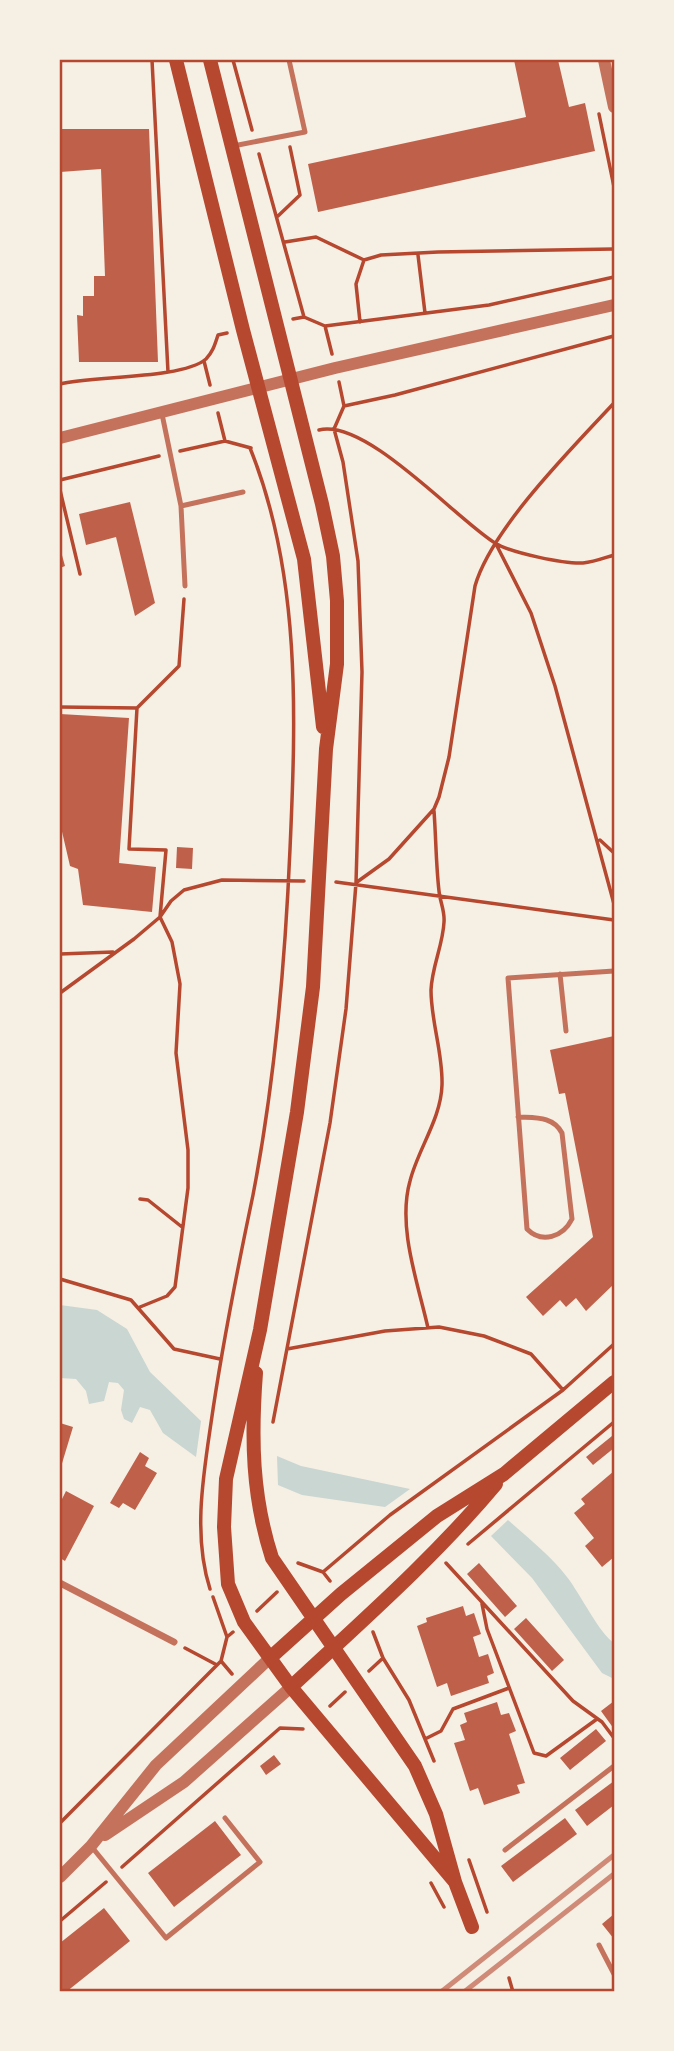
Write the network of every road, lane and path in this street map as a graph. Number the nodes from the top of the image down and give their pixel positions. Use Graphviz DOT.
graph roads {
  1 [pos="152,60"];
  2 [pos="176,60"];
  3 [pos="209,60"];
  4 [pos="233,60"];
  5 [pos="289,60"];
  6 [pos="604,60"];
  7 [pos="614,107"];
  8 [pos="598,111"];
  9 [pos="288,135"];
  10 [pos="255,142"];
  11 [pos="230,147"];
  12 [pos="614,187"];
  13 [pos="278,217"];
  14 [pos="285,242"];
  15 [pos="614,249"];
  16 [pos="418,254"];
  17 [pos="364,260"];
  18 [pos="614,276"];
  19 [pos="614,305"];
  20 [pos="425,313"];
  21 [pos="360,322"];
  22 [pos="275,323"];
  23 [pos="325,326"];
  24 [pos="243,330"];
  25 [pos="614,336"];
  26 [pos="168,372"];
  27 [pos="290,379"];
  28 [pos="60,384"];
  29 [pos="257,387"];
  30 [pos="614,403"];
  31 [pos="344,406"];
  32 [pos="162,411"];
  33 [pos="304,434"];
  34 [pos="60,438"];
  35 [pos="272,442"];
  36 [pos="250,449"];
  37 [pos="170,453"];
  38 [pos="60,480"];
  39 [pos="60,490"];
  40 [pos="243,492"];
  41 [pos="181,506"];
  42 [pos="496,544"];
  43 [pos="614,555"];
  44 [pos="80,574"];
  45 [pos="185,586"];
  46 [pos="60,707"];
  47 [pos="137,708"];
  48 [pos="326,750"];
  49 [pos="434,809"];
  50 [pos="599,838"];
  51 [pos="614,853"];
  52 [pos="289,880"];
  53 [pos="321,882"];
  54 [pos="356,883"];
  55 [pos="439,895"];
  56 [pos="614,904"];
  57 [pos="160,917"];
  58 [pos="614,920"];
  59 [pos="115,952"];
  60 [pos="60,954"];
  61 [pos="614,971"];
  62 [pos="560,974"];
  63 [pos="60,993"];
  64 [pos="566,1031"];
  65 [pos="518,1117"];
  66 [pos="139,1199"];
  67 [pos="182,1227"];
  68 [pos="60,1279"];
  69 [pos="140,1307"];
  70 [pos="428,1328"];
  71 [pos="260,1330"];
  72 [pos="614,1344"];
  73 [pos="287,1349"];
  74 [pos="220,1359"];
  75 [pos="614,1382"];
  76 [pos="563,1390"];
  77 [pos="614,1422"];
  78 [pos="610,1426"];
  79 [pos="614,1431"];
  80 [pos="270,1434"];
  81 [pos="504,1474"];
  82 [pos="463,1548"];
  83 [pos="453,1557"];
  84 [pos="293,1559"];
  85 [pos="446,1563"];
  86 [pos="437,1572"];
  87 [pos="60,1583"];
  88 [pos="286,1584"];
  89 [pos="482,1602"];
  90 [pos="314,1619"];
  91 [pos="244,1622"];
  92 [pos="380,1630"];
  93 [pos="227,1637"];
  94 [pos="377,1637"];
  95 [pos="174,1642"];
  96 [pos="332,1649"];
  97 [pos="270,1658"];
  98 [pos="217,1665"];
  99 [pos="291,1687"];
  100 [pos="509,1688"];
  101 [pos="597,1719"];
  102 [pos="303,1729"];
  103 [pos="614,1738"];
  104 [pos="425,1739"];
  105 [pos="614,1766"];
  106 [pos="225,1818"];
  107 [pos="60,1823"];
  108 [pos="92,1845"];
  109 [pos="505,1850"];
  110 [pos="114,1875"];
  111 [pos="60,1877"];
  112 [pos="455,1882"];
  113 [pos="60,1921"];
  114 [pos="472,1927"];
  115 [pos="599,1945"];
  116 [pos="614,1974"];
  117 [pos="509,1978"];
  118 [pos="513,1992"];
  1 -- 26 [label="path"];
  2 -- 24 [label="main road"];
  3 -- 11 [label="main road"];
  4 -- 10 [label="path"];
  5 -- 9 [label="lane"];
  6 -- 7 [label="street"];
  8 -- 12 [label="path"];
  9 -- 10 [label="lane"];
  9 -- 13 [label="path"];
  10 -- 11 [label="lane"];
  10 -- 13 [label="path"];
  11 -- 22 [label="main road"];
  13 -- 14 [label="path"];
  14 -- 17 [label="path"];
  14 -- 22 [label="path"];
  15 -- 16 [label="path"];
  16 -- 17 [label="path"];
  16 -- 20 [label="path"];
  17 -- 21 [label="path"];
  18 -- 20 [label="path"];
  19 -- 27 [label="street"];
  20 -- 21 [label="path"];
  21 -- 23 [label="path"];
  22 -- 27 [label="main road"];
  24 -- 26 [label="path"];
  24 -- 29 [label="main road"];
  25 -- 31 [label="path"];
  26 -- 28 [label="path"];
  27 -- 29 [label="street"];
  27 -- 33 [label="main road"];
  29 -- 32 [label="street"];
  29 -- 35 [label="main road"];
  30 -- 42 [label="path"];
  32 -- 34 [label="street"];
  32 -- 37 [label="lane"];
  33 -- 42 [label="path"];
  33 -- 48 [label="main road"];
  35 -- 36 [label="path"];
  35 -- 48 [label="main road"];
  36 -- 37 [label="path"];
  36 -- 52 [label="path"];
  37 -- 38 [label="path"];
  37 -- 41 [label="lane"];
  39 -- 44 [label="path"];
  40 -- 41 [label="lane"];
  41 -- 45 [label="lane"];
  42 -- 43 [label="path"];
  42 -- 49 [label="path"];
  42 -- 50 [label="path"];
  45 -- 47 [label="path"];
  46 -- 47 [label="path"];
  47 -- 57 [label="path"];
  48 -- 53 [label="main road"];
  49 -- 54 [label="path"];
  49 -- 55 [label="path"];
  50 -- 51 [label="path"];
  50 -- 56 [label="path"];
  52 -- 57 [label="path"];
  52 -- 74 [label="path"];
  53 -- 54 [label="path"];
  53 -- 71 [label="main road"];
  54 -- 55 [label="path"];
  54 -- 73 [label="path"];
  55 -- 58 [label="path"];
  55 -- 70 [label="path"];
  57 -- 59 [label="path"];
  57 -- 67 [label="path"];
  59 -- 60 [label="path"];
  59 -- 63 [label="path"];
  61 -- 62 [label="lane"];
  62 -- 64 [label="lane"];
  62 -- 65 [label="lane"];
  65 -- 65 [label="lane"];
  66 -- 67 [label="path"];
  67 -- 69 [label="path"];
  68 -- 69 [label="path"];
  69 -- 74 [label="path"];
  70 -- 73 [label="path"];
  70 -- 76 [label="path"];
  71 -- 88 [label="main road"];
  71 -- 91 [label="main road"];
  72 -- 76 [label="path"];
  73 -- 80 [label="path"];
  74 -- 93 [label="path"];
  75 -- 81 [label="main road"];
  76 -- 84 [label="path"];
  77 -- 78 [label="path"];
  78 -- 79 [label="path"];
  78 -- 82 [label="path"];
  81 -- 90 [label="main road"];
  81 -- 96 [label="main road"];
  83 -- 85 [label="path"];
  85 -- 86 [label="path"];
  85 -- 89 [label="path"];
  87 -- 95 [label="street"];
  88 -- 90 [label="main road"];
  88 -- 91 [label="path"];
  89 -- 100 [label="path"];
  89 -- 101 [label="path"];
  90 -- 96 [label="main road"];
  90 -- 97 [label="main road"];
  91 -- 93 [label="path"];
  91 -- 97 [label="main road"];
  92 -- 94 [label="path"];
  93 -- 98 [label="path"];
  95 -- 98 [label="path"];
  96 -- 99 [label="main road"];
  96 -- 112 [label="main road"];
  97 -- 99 [label="main road"];
  97 -- 108 [label="street"];
  98 -- 107 [label="path"];
  99 -- 108 [label="street"];
  99 -- 112 [label="main road"];
  100 -- 101 [label="path"];
  100 -- 104 [label="path"];
  101 -- 103 [label="path"];
  102 -- 110 [label="path"];
  105 -- 109 [label="lane"];
  106 -- 110 [label="lane"];
  108 -- 110 [label="lane"];
  108 -- 111 [label="street"];
  110 -- 113 [label="path"];
  112 -- 114 [label="main road"];
  115 -- 116 [label="lane"];
  117 -- 118 [label="path"];
}
